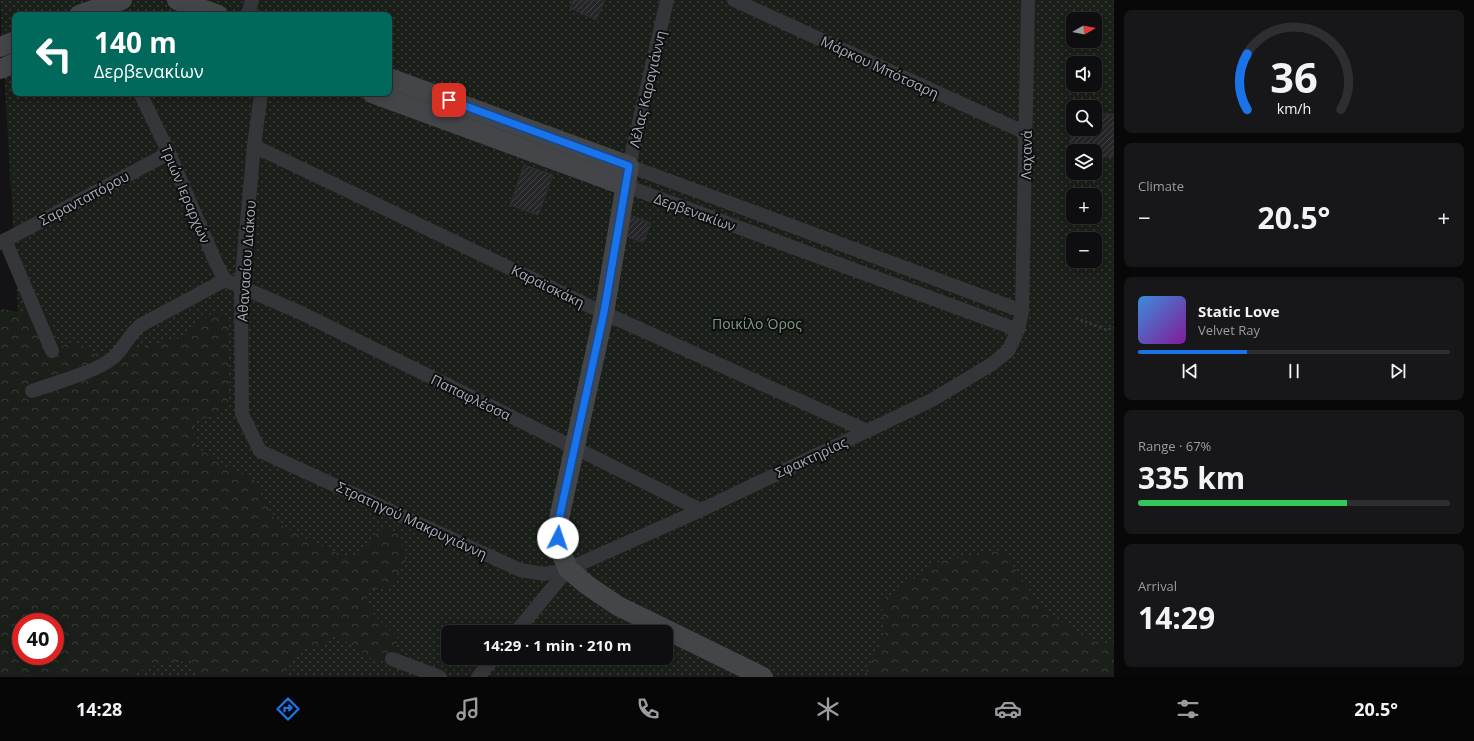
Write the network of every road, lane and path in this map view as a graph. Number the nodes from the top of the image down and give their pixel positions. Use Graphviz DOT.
graph roads {
  1 [pos="122,0"];
  2 [pos="177,0"];
  3 [pos="252,0"];
  4 [pos="667,0"];
  5 [pos="734,0"];
  6 [pos="1027,1"];
  7 [pos="102,3"];
  8 [pos="206,10"];
  9 [pos="85,12"];
  10 [pos="249,12"];
  11 [pos="12,42"];
  12 [pos="0,47"];
  13 [pos="12,64"];
  14 [pos="0,69"];
  15 [pos="392,79"];
  16 [pos="141,96"];
  17 [pos="261,96"];
  18 [pos="380,96"];
  19 [pos="1026,133"];
  20 [pos="254,146"];
  21 [pos="169,153"];
  22 [pos="629,166"];
  23 [pos="626,186"];
  24 [pos="2,241"];
  25 [pos="225,280"];
  26 [pos="241,286"];
  27 [pos="1022,311"];
  28 [pos="604,312"];
  29 [pos="1076,318"];
  30 [pos="1114,327"];
  31 [pos="1018,330"];
  32 [pos="52,351"];
  33 [pos="32,391"];
  34 [pos="867,431"];
  35 [pos="574,447"];
  36 [pos="260,450"];
  37 [pos="701,510"];
  38 [pos="568,569"];
  39 [pos="522,625"];
  40 [pos="392,659"];
  41 [pos="488,665"];
  42 [pos="440,677"];
  43 [pos="478,677"];
  44 [pos="763,677"];
  1 -- 7 [label="street"];
  2 -- 8 [label="street"];
  3 -- 10 [label="street"];
  4 -- 22 [label="street, Λέλας Καραγιάννη"];
  5 -- 19 [label="street, Μάρκου Μπότσαρη"];
  6 -- 19 [label="street, Λαχανά"];
  7 -- 9 [label="street"];
  11 -- 12 [label="street"];
  13 -- 14 [label="street"];
  15 -- 22 [label="street, Δερβενακίων"];
  16 -- 21 [label="street, Τριών Ιεραρχών"];
  17 -- 20 [label="street, Αθανασίου Διάκου"];
  18 -- 23 [label="street, Δερβενακίων"];
  19 -- 27 [label="street, Λαχανά"];
  20 -- 26 [label="street, Αθανασίου Διάκου"];
  20 -- 28 [label="street, Καραϊσκάκη"];
  21 -- 24 [label="street, Σαρανταπόρου"];
  21 -- 25 [label="street, Τριών Ιεραρχών"];
  22 -- 23 [label="street, Λέλας Καραγιάννη"];
  22 -- 27 [label="street, Δερβενακίων"];
  23 -- 28 [label="street, Λέλας Καραγιάννη"];
  23 -- 31 [label="street, Δερβενακίων"];
  24 -- 32 [label="street"];
  25 -- 26 [label="street"];
  25 -- 33 [label="street"];
  26 -- 35 [label="street, Παπαφλέσσα"];
  26 -- 36 [label="street, Αθανασίου Διάκου"];
  27 -- 31 [label="street, Σφακτηρίας"];
  28 -- 34 [label="street, Καραϊσκάκη"];
  28 -- 35 [label="street, Λέλας Καραγιάννη"];
  29 -- 30 [label="path"];
  31 -- 34 [label="street, Σφακτηρίας"];
  34 -- 37 [label="street, Σφακτηρίας"];
  35 -- 37 [label="street, Παπαφλέσσα"];
  35 -- 38 [label="street, Λέλας Καραγιάννη"];
  36 -- 38 [label="street, Στρατηγού Μακρυγιάννη"];
  37 -- 38 [label="street, Σφακτηρίας"];
  38 -- 39 [label="street"];
  38 -- 44 [label="street, Λέλας Καραγιάννη"];
  40 -- 42 [label="street"];
  41 -- 43 [label="street"];
}
